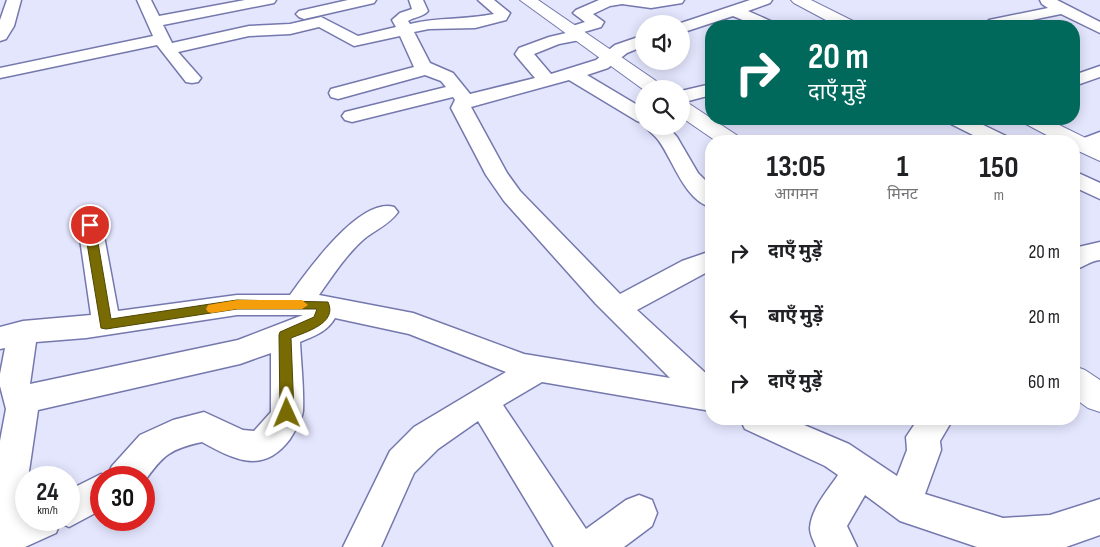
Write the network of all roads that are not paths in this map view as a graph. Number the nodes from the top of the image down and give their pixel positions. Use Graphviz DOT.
graph roads {
  1 [pos="144,0"];
  2 [pos="269,0"];
  3 [pos="369,0"];
  4 [pos="416,0"];
  5 [pos="486,0"];
  6 [pos="528,0"];
  7 [pos="621,0"];
  8 [pos="765,0"];
  9 [pos="799,0"];
  10 [pos="1044,0"];
  11 [pos="687,3"];
  12 [pos="215,5"];
  13 [pos="9,6"];
  14 [pos="1064,9"];
  15 [pos="736,11"];
  16 [pos="304,13"];
  17 [pos="710,18"];
  18 [pos="756,20"];
  19 [pos="837,20"];
  20 [pos="1013,20"];
  21 [pos="153,22"];
  22 [pos="690,25"];
  23 [pos="1100,28"];
  24 [pos="405,29"];
  25 [pos="576,33"];
  26 [pos="0,36"];
  27 [pos="165,44"];
  28 [pos="635,44"];
  29 [pos="611,58"];
  30 [pos="426,69"];
  31 [pos="1100,71"];
  32 [pos="0,73"];
  33 [pos="572,74"];
  34 [pos="192,78"];
  35 [pos="1080,79"];
  36 [pos="547,80"];
  37 [pos="642,80"];
  38 [pos="705,90"];
  39 [pos="338,93"];
  40 [pos="690,94"];
  41 [pos="462,96"];
  42 [pos="635,112"];
  43 [pos="690,113"];
  44 [pos="352,116"];
  45 [pos="705,124"];
  46 [pos="707,125"];
  47 [pos="968,125"];
  48 [pos="1046,125"];
  49 [pos="665,135"];
  50 [pos="721,135"];
  51 [pos="989,135"];
  52 [pos="1070,135"];
  53 [pos="1080,139"];
  54 [pos="1094,145"];
  55 [pos="1080,181"];
  56 [pos="1100,192"];
  57 [pos="705,193"];
  58 [pos="386,212"];
  59 [pos="90,225"];
  60 [pos="1100,251"];
  61 [pos="1080,256"];
  62 [pos="705,262"];
  63 [pos="310,305"];
  64 [pos="617,308"];
  65 [pos="106,324"];
  66 [pos="12,335"];
  67 [pos="285,335"];
  68 [pos="540,368"];
  69 [pos="1080,384"];
  70 [pos="705,392"];
  71 [pos="705,397"];
  72 [pos="1100,398"];
  73 [pos="21,400"];
  74 [pos="483,401"];
  75 [pos="770,425"];
  76 [pos="932,425"];
  77 [pos="137,466"];
  78 [pos="860,472"];
  79 [pos="904,502"];
  80 [pos="639,513"];
  81 [pos="1100,517"];
  82 [pos="18,531"];
  83 [pos="0,539"];
  84 [pos="362,547"];
  85 [pos="579,547"];
  86 [pos="593,547"];
  87 [pos="838,547"];
  1 -- 21 [label="street"];
  2 -- 12 [label="street"];
  3 -- 16 [label="street"];
  4 -- 24 [label="street"];
  5 -- 24 [label="street"];
  6 -- 25 [label="street"];
  7 -- 11 [label="street"];
  7 -- 25 [label="street"];
  8 -- 15 [label="street"];
  9 -- 19 [label="street"];
  10 -- 14 [label="street"];
  11 -- 17 [label="street"];
  12 -- 21 [label="street"];
  13 -- 26 [label="street"];
  14 -- 20 [label="street"];
  14 -- 23 [label="street"];
  15 -- 17 [label="street"];
  15 -- 18 [label="street"];
  16 -- 24 [label="street"];
  16 -- 27 [label="street"];
  17 -- 22 [label="street"];
  21 -- 27 [label="street"];
  24 -- 30 [label="street"];
  25 -- 29 [label="street"];
  25 -- 36 [label="street"];
  27 -- 32 [label="street"];
  27 -- 34 [label="street"];
  28 -- 29 [label="street"];
  29 -- 33 [label="street"];
  29 -- 37 [label="street"];
  30 -- 39 [label="street"];
  30 -- 41 [label="street"];
  31 -- 35 [label="street"];
  33 -- 36 [label="street"];
  33 -- 42 [label="street"];
  36 -- 41 [label="street"];
  38 -- 40 [label="street"];
  41 -- 44 [label="street"];
  41 -- 64 [label="street"];
  43 -- 45 [label="street"];
  46 -- 50 [label="street"];
  47 -- 51 [label="street"];
  48 -- 52 [label="street"];
  49 -- 57 [label="street"];
  53 -- 54 [label="street"];
  55 -- 56 [label="street"];
  58 -- 63 [label="street"];
  59 -- 65 [label="street"];
  60 -- 61 [label="street"];
  62 -- 64 [label="street"];
  63 -- 65 [label="street"];
  63 -- 67 [label="street"];
  63 -- 68 [label="street"];
  64 -- 70 [label="street"];
  65 -- 66 [label="street"];
  66 -- 73 [label="street"];
  67 -- 73 [label="street"];
  67 -- 77 [label="street"];
  68 -- 71 [label="street"];
  68 -- 74 [label="street"];
  69 -- 72 [label="street"];
  73 -- 83 [label="street"];
  74 -- 84 [label="street"];
  74 -- 85 [label="street"];
  75 -- 78 [label="street"];
  76 -- 79 [label="street"];
  78 -- 79 [label="street"];
  78 -- 87 [label="street"];
  79 -- 81 [label="street"];
  80 -- 86 [label="street"];
  82 -- 83 [label="street"];
}
